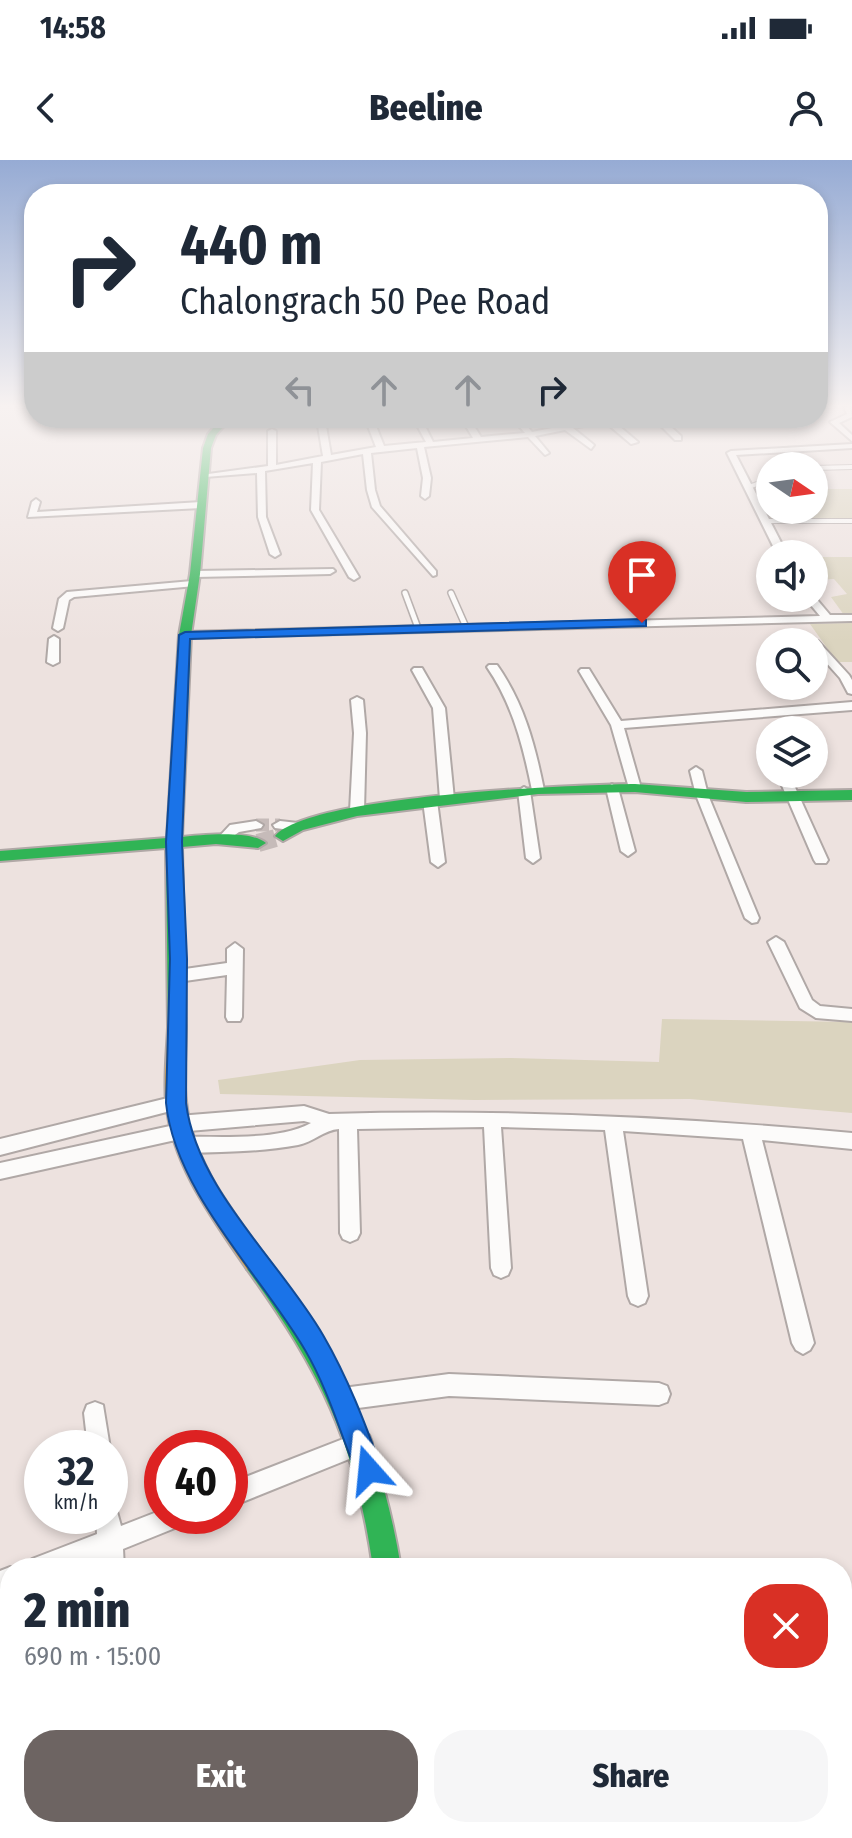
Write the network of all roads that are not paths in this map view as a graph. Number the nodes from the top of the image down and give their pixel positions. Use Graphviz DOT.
graph roads {
  1 [pos="204,485"];
  2 [pos="263,485"];
  3 [pos="318,485"];
  4 [pos="371,485"];
  5 [pos="426,485"];
  6 [pos="753,485"];
  7 [pos="749,487"];
  8 [pos="425,496"];
  9 [pos="756,500"];
  10 [pos="36,502"];
  11 [pos="201,511"];
  12 [pos="148,519"];
  13 [pos="828,521"];
  14 [pos="852,521"];
  15 [pos="275,554"];
  16 [pos="330,571"];
  17 [pos="433,573"];
  18 [pos="354,577"];
  19 [pos="194,579"];
  20 [pos="405,593"];
  21 [pos="451,593"];
  22 [pos="822,612"];
  23 [pos="827,618"];
  24 [pos="852,618"];
  25 [pos="801,619"];
  26 [pos="466,627"];
  27 [pos="418,628"];
  28 [pos="806,628"];
  29 [pos="185,635"];
  30 [pos="828,658"];
  31 [pos="53,662"];
  32 [pos="493,667"];
  33 [pos="418,670"];
  34 [pos="585,671"];
  35 [pos="852,691"];
  36 [pos="357,700"];
  37 [pos="852,706"];
  38 [pos="617,725"];
  39 [pos="696,771"];
  40 [pos="612,788"];
  41 [pos="635,788"];
  42 [pos="789,788"];
  43 [pos="531,791"];
  44 [pos="702,795"];
  45 [pos="852,795"];
  46 [pos="792,796"];
  47 [pos="438,800"];
  48 [pos="357,811"];
  49 [pos="287,829"];
  50 [pos="257,834"];
  51 [pos="181,841"];
  52 [pos="628,851"];
  53 [pos="0,856"];
  54 [pos="533,858"];
  55 [pos="821,860"];
  56 [pos="438,862"];
  57 [pos="752,918"];
  58 [pos="776,942"];
  59 [pos="235,949"];
  60 [pos="235,968"];
  61 [pos="187,975"];
  62 [pos="852,1015"];
  63 [pos="234,1017"];
  64 [pos="176,1103"];
  65 [pos="492,1119"];
  66 [pos="338,1121"];
  67 [pos="613,1123"];
  68 [pos="750,1130"];
  69 [pos="181,1133"];
  70 [pos="852,1141"];
  71 [pos="0,1147"];
  72 [pos="0,1171"];
  73 [pos="350,1233"];
  74 [pos="501,1268"];
  75 [pos="638,1296"];
  76 [pos="803,1343"];
  77 [pos="659,1394"];
  78 [pos="343,1399"];
  79 [pos="95,1413"];
  80 [pos="97,1430"];
  81 [pos="361,1443"];
  82 [pos="248,1488"];
  83 [pos="144,1529"];
  84 [pos="110,1534"];
  85 [pos="111,1542"];
  86 [pos="68,1558"];
  87 [pos="112,1558"];
  88 [pos="386,1558"];
  1 -- 11 [label="street"];
  2 -- 15 [label="street"];
  3 -- 18 [label="street"];
  4 -- 17 [label="street"];
  5 -- 8 [label="street"];
  6 -- 7 [label="lane"];
  7 -- 9 [label="street"];
  10 -- 11 [label="street"];
  11 -- 12 [label="street"];
  11 -- 19 [label="street"];
  13 -- 14 [label="lane"];
  16 -- 19 [label="street"];
  19 -- 29 [label="street"];
  19 -- 31 [label="street"];
  20 -- 27 [label="lane"];
  21 -- 26 [label="lane"];
  22 -- 23 [label="street"];
  23 -- 24 [label="street"];
  23 -- 25 [label="street"];
  25 -- 26 [label="street"];
  25 -- 28 [label="street"];
  26 -- 27 [label="street"];
  27 -- 29 [label="street"];
  29 -- 51 [label="street"];
  30 -- 35 [label="street"];
  32 -- 43 [label="street"];
  33 -- 47 [label="street"];
  34 -- 38 [label="street"];
  36 -- 48 [label="street"];
  37 -- 38 [label="street"];
  38 -- 41 [label="street"];
  39 -- 44 [label="street"];
  40 -- 41 [label="street"];
  40 -- 43 [label="street"];
  40 -- 52 [label="street"];
  41 -- 44 [label="street"];
  42 -- 46 [label="street"];
  43 -- 47 [label="street"];
  43 -- 54 [label="street"];
  44 -- 46 [label="street"];
  44 -- 57 [label="street"];
  45 -- 46 [label="street"];
  46 -- 55 [label="street"];
  47 -- 48 [label="street"];
  47 -- 56 [label="street"];
  48 -- 49 [label="street"];
  50 -- 51 [label="street"];
  51 -- 53 [label="street"];
  51 -- 61 [label="street"];
  58 -- 62 [label="street"];
  59 -- 60 [label="street"];
  60 -- 61 [label="street"];
  60 -- 63 [label="street"];
  61 -- 64 [label="street"];
  64 -- 69 [label="street"];
  64 -- 71 [label="street"];
  65 -- 66 [label="street"];
  65 -- 67 [label="street"];
  65 -- 74 [label="street"];
  66 -- 69 [label="street"];
  66 -- 69 [label="street"];
  66 -- 73 [label="street"];
  67 -- 68 [label="street"];
  67 -- 75 [label="street"];
  68 -- 70 [label="street"];
  68 -- 76 [label="street"];
  69 -- 72 [label="street"];
  69 -- 78 [label="street"];
  77 -- 78 [label="street"];
  78 -- 81 [label="street"];
  79 -- 80 [label="street"];
  81 -- 82 [label="street"];
  81 -- 88 [label="street"];
  83 -- 85 [label="street"];
  84 -- 85 [label="street"];
  85 -- 86 [label="street"];
  85 -- 87 [label="street"];
}
